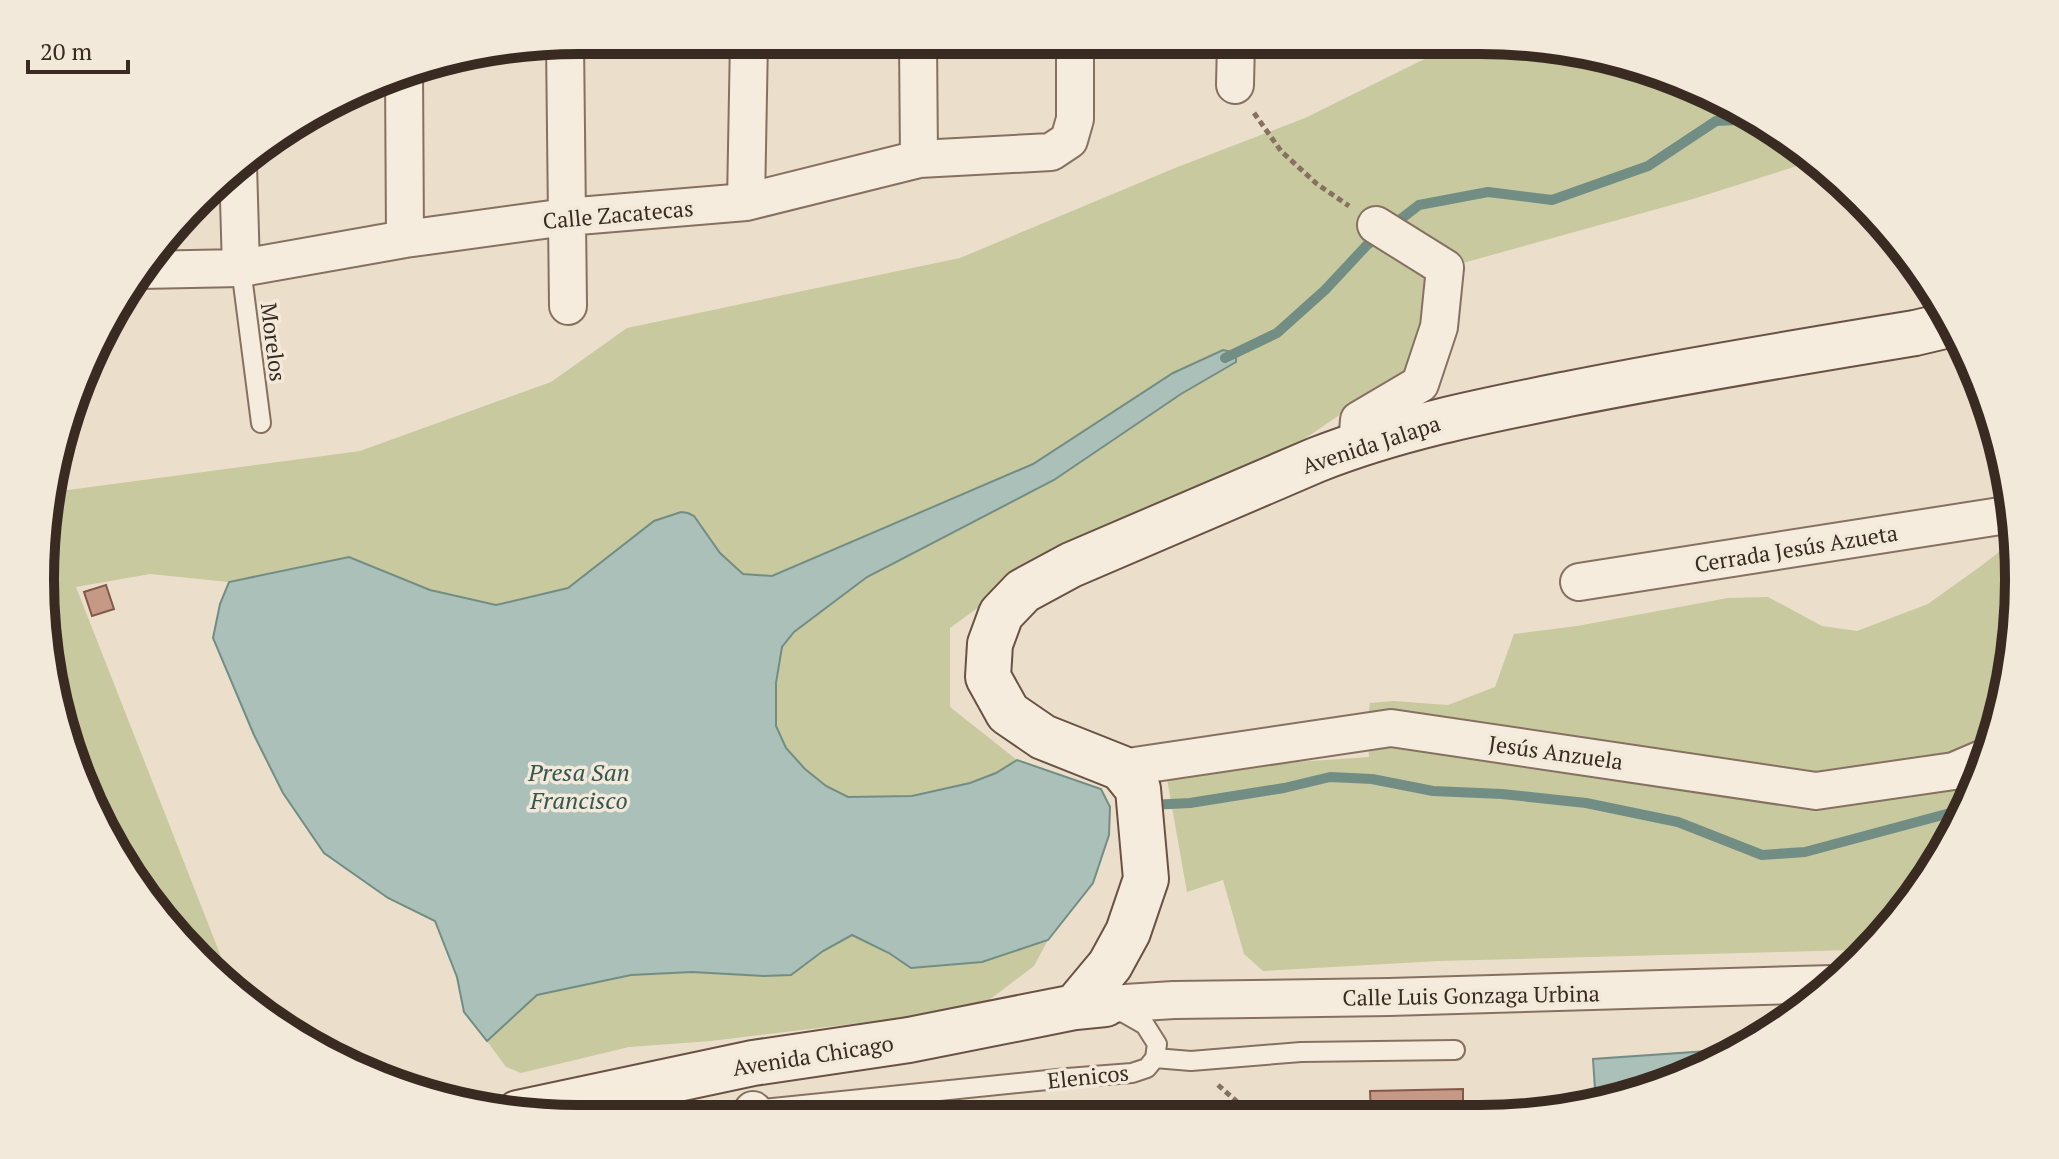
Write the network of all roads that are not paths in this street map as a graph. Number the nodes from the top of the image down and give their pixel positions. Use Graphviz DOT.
graph roads {
  1 [pos="565,54"];
  2 [pos="749,54"];
  3 [pos="918,54"];
  4 [pos="1075,54"];
  5 [pos="1236,54"];
  6 [pos="404,85"];
  7 [pos="1235,85"];
  8 [pos="919,159"];
  9 [pos="238,180"];
  10 [pos="746,202"];
  11 [pos="566,217"];
  12 [pos="1376,225"];
  13 [pos="405,239"];
  14 [pos="241,268"];
  15 [pos="156,270"];
  16 [pos="568,306"];
  17 [pos="1940,327"];
  18 [pos="261,423"];
  19 [pos="1357,444"];
  20 [pos="2001,516"];
  21 [pos="1579,582"];
  22 [pos="1971,764"];
  23 [pos="1130,779"];
  24 [pos="1814,985"];
  25 [pos="1092,1005"];
  26 [pos="1455,1050"];
  27 [pos="1155,1058"];
  28 [pos="558,1104"];
  29 [pos="832,1105"];
  1 -- 11 [label="street"];
  2 -- 10 [label="street"];
  3 -- 8 [label="street"];
  4 -- 8 [label="street, Calle Zacatecas"];
  5 -- 7 [label="street"];
  6 -- 13 [label="street"];
  8 -- 10 [label="street, Calle Zacatecas"];
  9 -- 14 [label="street"];
  10 -- 11 [label="street, Calle Zacatecas"];
  11 -- 13 [label="street, Calle Zacatecas"];
  11 -- 16 [label="street"];
  12 -- 19 [label="street"];
  13 -- 14 [label="street, Calle Zacatecas"];
  14 -- 15 [label="street, Calle Zacatecas"];
  14 -- 18 [label="lane, Morelos"];
  17 -- 19 [label="street, Avenida Jalapa"];
  19 -- 23 [label="street, Avenida Jalapa"];
  20 -- 21 [label="street, Cerrada Jesús Azueta"];
  22 -- 23 [label="street, Jesús Anzuela"];
  23 -- 25 [label="street"];
  24 -- 25 [label="street, Calle Luis Gonzaga Urbina"];
  25 -- 27 [label="lane, Elenicos"];
  25 -- 28 [label="street, Avenida Chicago"];
  26 -- 27 [label="lane"];
  27 -- 29 [label="lane, Elenicos"];
}
